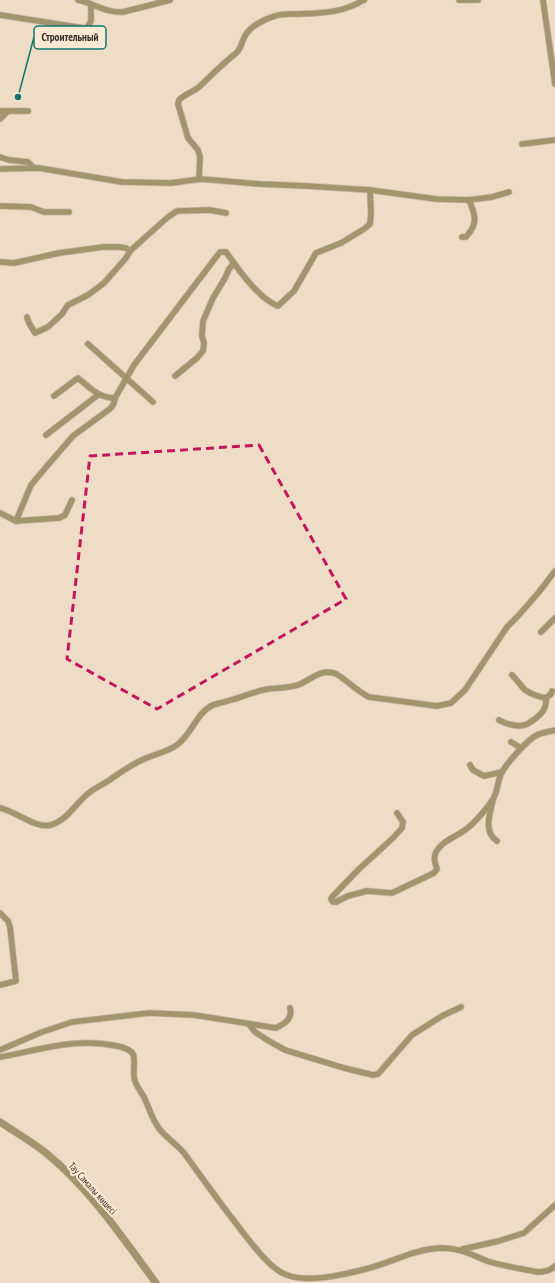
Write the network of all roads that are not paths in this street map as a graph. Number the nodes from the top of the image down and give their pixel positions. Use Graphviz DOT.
graph roads {
  1 [pos="80,0"];
  2 [pos="170,0"];
  3 [pos="364,0"];
  4 [pos="459,0"];
  5 [pos="478,0"];
  6 [pos="543,0"];
  7 [pos="146,3"];
  8 [pos="92,5"];
  9 [pos="0,15"];
  10 [pos="555,84"];
  11 [pos="0,111"];
  12 [pos="8,111"];
  13 [pos="28,112"];
  14 [pos="0,119"];
  15 [pos="555,140"];
  16 [pos="522,144"];
  17 [pos="0,157"];
  18 [pos="34,168"];
  19 [pos="0,169"];
  20 [pos="199,179"];
  21 [pos="370,190"];
  22 [pos="509,192"];
  23 [pos="469,200"];
  24 [pos="0,206"];
  25 [pos="70,212"];
  26 [pos="226,213"];
  27 [pos="462,237"];
  28 [pos="130,251"];
  29 [pos="0,262"];
  30 [pos="234,263"];
  31 [pos="27,317"];
  32 [pos="88,344"];
  33 [pos="175,376"];
  34 [pos="126,378"];
  35 [pos="98,395"];
  36 [pos="54,396"];
  37 [pos="115,398"];
  38 [pos="153,402"];
  39 [pos="46,435"];
  40 [pos="72,500"];
  41 [pos="0,513"];
  42 [pos="16,520"];
  43 [pos="555,571"];
  44 [pos="555,618"];
  45 [pos="540,632"];
  46 [pos="512,676"];
  47 [pos="554,691"];
  48 [pos="546,698"];
  49 [pos="499,720"];
  50 [pos="555,730"];
  51 [pos="511,742"];
  52 [pos="522,748"];
  53 [pos="470,765"];
  54 [pos="502,772"];
  55 [pos="495,796"];
  56 [pos="0,808"];
  57 [pos="397,814"];
  58 [pos="497,842"];
  59 [pos="0,912"];
  60 [pos="0,985"];
  61 [pos="461,1007"];
  62 [pos="290,1008"];
  63 [pos="248,1024"];
  64 [pos="0,1050"];
  65 [pos="0,1057"];
  66 [pos="0,1122"];
  67 [pos="555,1205"];
  68 [pos="460,1250"];
  69 [pos="555,1266"];
  70 [pos="156,1283"];
  1 -- 8 [label="street"];
  2 -- 7 [label="street"];
  3 -- 20 [label="street"];
  4 -- 5 [label="street"];
  6 -- 10 [label="street"];
  7 -- 8 [label="street"];
  8 -- 9 [label="street"];
  11 -- 12 [label="street"];
  12 -- 13 [label="street"];
  12 -- 14 [label="street"];
  15 -- 16 [label="street"];
  17 -- 18 [label="street"];
  18 -- 19 [label="street"];
  18 -- 20 [label="street"];
  20 -- 21 [label="street"];
  21 -- 23 [label="street"];
  21 -- 30 [label="street"];
  22 -- 23 [label="street"];
  23 -- 27 [label="street"];
  24 -- 25 [label="street"];
  26 -- 28 [label="street"];
  28 -- 29 [label="street"];
  28 -- 31 [label="street"];
  30 -- 33 [label="street"];
  30 -- 34 [label="street"];
  32 -- 34 [label="street"];
  34 -- 37 [label="street"];
  34 -- 38 [label="street"];
  35 -- 36 [label="street"];
  35 -- 37 [label="street"];
  35 -- 39 [label="street"];
  37 -- 42 [label="street"];
  40 -- 42 [label="street"];
  41 -- 42 [label="street"];
  43 -- 56 [label="street"];
  44 -- 45 [label="street"];
  46 -- 48 [label="street"];
  47 -- 48 [label="street"];
  48 -- 49 [label="street"];
  50 -- 52 [label="street"];
  51 -- 52 [label="street"];
  52 -- 54 [label="street"];
  53 -- 54 [label="street"];
  54 -- 55 [label="street"];
  55 -- 57 [label="street"];
  55 -- 58 [label="street"];
  59 -- 60 [label="street"];
  61 -- 63 [label="street"];
  62 -- 63 [label="street"];
  63 -- 64 [label="street"];
  65 -- 68 [label="street"];
  66 -- 70 [label="street, Тау Самалы көшесі"];
  67 -- 68 [label="street"];
  68 -- 69 [label="street"];
}
